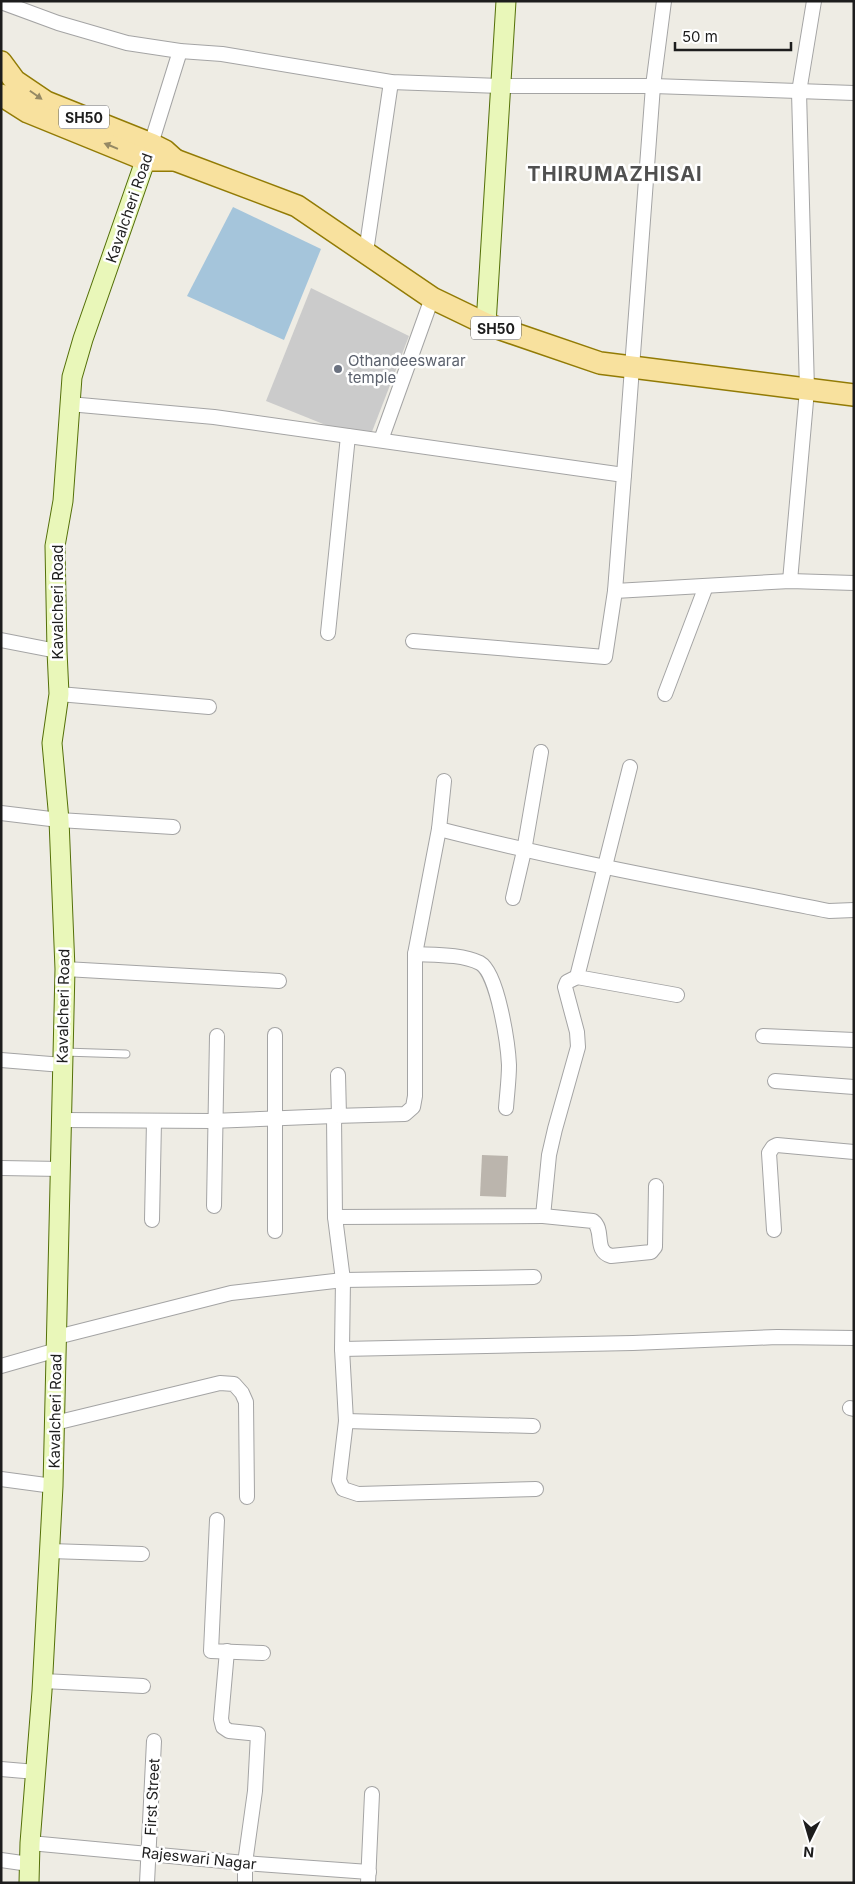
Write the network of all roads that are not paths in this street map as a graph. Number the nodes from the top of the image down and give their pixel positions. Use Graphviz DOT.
graph roads {
  1 [pos="506,1"];
  2 [pos="664,1"];
  3 [pos="814,1"];
  4 [pos="5,2"];
  5 [pos="180,51"];
  6 [pos="1,63"];
  7 [pos="392,82"];
  8 [pos="500,86"];
  9 [pos="653,86"];
  10 [pos="799,92"];
  11 [pos="854,93"];
  12 [pos="1,95"];
  13 [pos="149,152"];
  14 [pos="366,252"];
  15 [pos="432,298"];
  16 [pos="486,324"];
  17 [pos="633,367"];
  18 [pos="806,390"];
  19 [pos="854,396"];
  20 [pos="69,404"];
  21 [pos="348,436"];
  22 [pos="381,440"];
  23 [pos="624,475"];
  24 [pos="790,581"];
  25 [pos="854,583"];
  26 [pos="706,586"];
  27 [pos="615,591"];
  28 [pos="328,633"];
  29 [pos="1,640"];
  30 [pos="413,641"];
  31 [pos="56,651"];
  32 [pos="59,694"];
  33 [pos="665,694"];
  34 [pos="209,707"];
  35 [pos="541,752"];
  36 [pos="630,767"];
  37 [pos="444,781"];
  38 [pos="1,813"];
  39 [pos="59,820"];
  40 [pos="173,827"];
  41 [pos="439,829"];
  42 [pos="524,851"];
  43 [pos="604,867"];
  44 [pos="513,898"];
  45 [pos="854,910"];
  46 [pos="415,954"];
  47 [pos="65,969"];
  48 [pos="577,977"];
  49 [pos="279,981"];
  50 [pos="677,995"];
  51 [pos="275,1035"];
  52 [pos="217,1036"];
  53 [pos="763,1036"];
  54 [pos="854,1040"];
  55 [pos="126,1054"];
  56 [pos="63,1058"];
  57 [pos="1,1060"];
  58 [pos="338,1075"];
  59 [pos="775,1081"];
  60 [pos="854,1087"];
  61 [pos="506,1108"];
  62 [pos="337,1116"];
  63 [pos="275,1118"];
  64 [pos="62,1120"];
  65 [pos="154,1121"];
  66 [pos="216,1121"];
  67 [pos="854,1152"];
  68 [pos="1,1168"];
  69 [pos="61,1169"];
  70 [pos="656,1186"];
  71 [pos="214,1206"];
  72 [pos="335,1216"];
  73 [pos="543,1216"];
  74 [pos="152,1220"];
  75 [pos="774,1230"];
  76 [pos="275,1231"];
  77 [pos="534,1277"];
  78 [pos="343,1280"];
  79 [pos="854,1338"];
  80 [pos="57,1344"];
  81 [pos="342,1349"];
  82 [pos="1,1366"];
  83 [pos="346,1421"];
  84 [pos="55,1424"];
  85 [pos="533,1426"];
  86 [pos="1,1479"];
  87 [pos="53,1486"];
  88 [pos="536,1490"];
  89 [pos="247,1497"];
  90 [pos="216,1520"];
  91 [pos="50,1551"];
  92 [pos="142,1554"];
  93 [pos="227,1651"];
  94 [pos="263,1653"];
  95 [pos="43,1681"];
  96 [pos="143,1686"];
  97 [pos="154,1741"];
  98 [pos="1,1768"];
  99 [pos="36,1772"];
  100 [pos="372,1794"];
  101 [pos="30,1843"];
  102 [pos="149,1853"];
  103 [pos="1,1860"];
  104 [pos="245,1863"];
  105 [pos="29,1864"];
  106 [pos="369,1877"];
  107 [pos="29,1883"];
  108 [pos="147,1883"];
  109 [pos="245,1883"];
  1 -- 8 [label="street"];
  2 -- 9 [label="street"];
  3 -- 10 [label="street"];
  4 -- 5 [label="street"];
  5 -- 7 [label="street"];
  5 -- 13 [label="street"];
  6 -- 13 [label="main road, SH50, one-way"];
  7 -- 8 [label="street"];
  7 -- 14 [label="street"];
  8 -- 9 [label="street"];
  8 -- 16 [label="street"];
  9 -- 10 [label="street"];
  9 -- 17 [label="street"];
  10 -- 11 [label="street"];
  10 -- 18 [label="street"];
  13 -- 12 [label="main road, SH50, one-way"];
  13 -- 14 [label="main road, SH50"];
  13 -- 20 [label="street, Kavalcheri Road"];
  14 -- 15 [label="main road, SH50"];
  15 -- 16 [label="main road, SH50"];
  15 -- 22 [label="street"];
  16 -- 17 [label="main road, SH50"];
  17 -- 18 [label="main road, SH50"];
  17 -- 23 [label="street"];
  18 -- 19 [label="main road, SH50"];
  18 -- 24 [label="street"];
  20 -- 21 [label="street"];
  20 -- 31 [label="street, Kavalcheri Road"];
  21 -- 22 [label="street"];
  21 -- 28 [label="street"];
  22 -- 23 [label="street"];
  23 -- 27 [label="street"];
  24 -- 25 [label="street"];
  24 -- 26 [label="street"];
  26 -- 27 [label="street"];
  26 -- 33 [label="street"];
  27 -- 30 [label="street"];
  29 -- 31 [label="street"];
  31 -- 32 [label="street, Kavalcheri Road"];
  32 -- 34 [label="street"];
  32 -- 39 [label="street, Kavalcheri Road"];
  35 -- 42 [label="street"];
  36 -- 43 [label="street"];
  37 -- 41 [label="street"];
  38 -- 39 [label="street"];
  39 -- 40 [label="street"];
  39 -- 47 [label="street, Kavalcheri Road"];
  41 -- 42 [label="street"];
  41 -- 46 [label="street"];
  42 -- 43 [label="street"];
  42 -- 44 [label="street"];
  43 -- 45 [label="street"];
  43 -- 48 [label="street"];
  46 -- 61 [label="street"];
  46 -- 62 [label="street"];
  47 -- 49 [label="street"];
  47 -- 56 [label="street, Kavalcheri Road"];
  48 -- 50 [label="street"];
  48 -- 73 [label="street"];
  51 -- 63 [label="street"];
  52 -- 66 [label="street"];
  53 -- 54 [label="street"];
  55 -- 56 [label="lane"];
  56 -- 57 [label="street"];
  56 -- 64 [label="street, Kavalcheri Road"];
  58 -- 62 [label="street"];
  59 -- 60 [label="street"];
  62 -- 63 [label="street"];
  62 -- 72 [label="street"];
  63 -- 66 [label="street"];
  63 -- 76 [label="street"];
  64 -- 65 [label="street"];
  64 -- 69 [label="street, Kavalcheri Road"];
  65 -- 66 [label="street"];
  65 -- 74 [label="street"];
  66 -- 71 [label="street"];
  67 -- 75 [label="street"];
  68 -- 69 [label="street"];
  69 -- 80 [label="street, Kavalcheri Road"];
  70 -- 73 [label="street"];
  72 -- 73 [label="street"];
  72 -- 78 [label="street"];
  77 -- 78 [label="street"];
  78 -- 80 [label="street"];
  78 -- 81 [label="street"];
  79 -- 81 [label="street"];
  80 -- 82 [label="street"];
  80 -- 84 [label="street, Kavalcheri Road"];
  81 -- 83 [label="street"];
  83 -- 85 [label="street"];
  83 -- 88 [label="street"];
  84 -- 87 [label="street, Kavalcheri Road"];
  84 -- 89 [label="street"];
  86 -- 87 [label="street"];
  87 -- 91 [label="street, Kavalcheri Road"];
  90 -- 93 [label="street"];
  91 -- 92 [label="street"];
  91 -- 95 [label="street, Kavalcheri Road"];
  93 -- 94 [label="street"];
  93 -- 104 [label="street"];
  95 -- 96 [label="street"];
  95 -- 99 [label="street, Kavalcheri Road"];
  97 -- 102 [label="street, First Street"];
  98 -- 99 [label="street"];
  99 -- 101 [label="street, Kavalcheri Road"];
  100 -- 106 [label="street"];
  101 -- 102 [label="street, Rajeswari Nagar"];
  101 -- 105 [label="street, Kavalcheri Road"];
  102 -- 104 [label="street, Rajeswari Nagar"];
  102 -- 108 [label="street, First Street"];
  103 -- 105 [label="street"];
  104 -- 106 [label="street, Rajeswari Nagar"];
  104 -- 109 [label="street"];
  105 -- 107 [label="street, Kavalcheri Road"];
}
